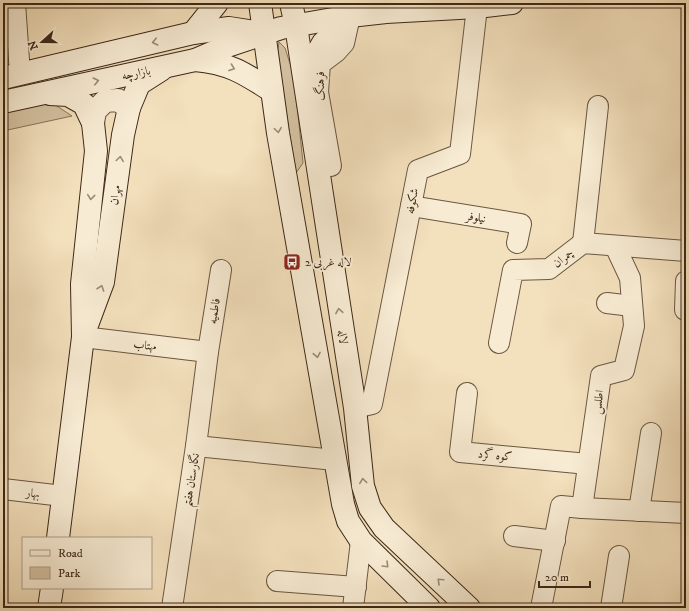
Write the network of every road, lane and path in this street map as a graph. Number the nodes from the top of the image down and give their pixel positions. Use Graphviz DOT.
graph roads {
  1 [pos="15,3"];
  2 [pos="218,3"];
  3 [pos="260,3"];
  4 [pos="291,3"];
  5 [pos="512,3"];
  6 [pos="449,6"];
  7 [pos="477,7"];
  8 [pos="350,16"];
  9 [pos="296,26"];
  10 [pos="193,33"];
  11 [pos="265,33"];
  12 [pos="195,60"];
  13 [pos="166,67"];
  14 [pos="12,76"];
  15 [pos="305,86"];
  16 [pos="272,92"];
  17 [pos="44,93"];
  18 [pos="3,102"];
  19 [pos="598,106"];
  20 [pos="129,108"];
  21 [pos="93,124"];
  22 [pos="325,173"];
  23 [pos="288,187"];
  24 [pos="411,206"];
  25 [pos="517,243"];
  26 [pos="582,243"];
  27 [pos="615,246"];
  28 [pos="686,251"];
  29 [pos="221,270"];
  30 [pos="686,281"];
  31 [pos="607,303"];
  32 [pos="632,306"];
  33 [pos="684,310"];
  34 [pos="82,337"];
  35 [pos="499,343"];
  36 [pos="208,352"];
  37 [pos="467,393"];
  38 [pos="355,408"];
  39 [pos="651,433"];
  40 [pos="196,446"];
  41 [pos="335,460"];
  42 [pos="588,464"];
  43 [pos="3,489"];
  44 [pos="63,496"];
  45 [pos="582,508"];
  46 [pos="639,511"];
  47 [pos="686,514"];
  48 [pos="514,536"];
  49 [pos="58,537"];
  50 [pos="361,541"];
  51 [pos="554,541"];
  52 [pos="619,556"];
  53 [pos="277,581"];
  54 [pos="356,587"];
  55 [pos="52,589"];
  56 [pos="49,608"];
  57 [pos="172,608"];
  58 [pos="353,608"];
  59 [pos="429,608"];
  60 [pos="469,608"];
  61 [pos="541,608"];
  62 [pos="611,608"];
  1 -- 14 [label="street"];
  2 -- 10 [label="main road"];
  3 -- 11 [label="main road"];
  4 -- 9 [label="main road, لاله"];
  5 -- 7 [label="main road, بازارچه"];
  6 -- 7 [label="main road, بازارچه"];
  6 -- 8 [label="main road, بازارچه"];
  7 -- 24 [label="street, شکوفه"];
  8 -- 9 [label="main road, بازارچه"];
  8 -- 15 [label="main road"];
  8 -- 22 [label="street, فرهنگ"];
  9 -- 11 [label="main road, بازارچه"];
  9 -- 15 [label="main road, لاله"];
  10 -- 11 [label="main road, بازارچه"];
  10 -- 14 [label="main road, بازارچه, one-way"];
  11 -- 12 [label="main road, بازارچه"];
  11 -- 16 [label="main road"];
  12 -- 13 [label="main road, بازارچه"];
  12 -- 16 [label="main road, one-way"];
  17 -- 13 [label="main road, بازارچه, one-way"];
  13 -- 20 [label="main road, مهران"];
  15 -- 22 [label="main road, لاله"];
  16 -- 23 [label="main road, one-way"];
  17 -- 18 [label="main road, بازارچه"];
  17 -- 21 [label="main road, مهران"];
  19 -- 26 [label="street"];
  20 -- 21 [label="main road"];
  34 -- 20 [label="main road, مهران, one-way"];
  21 -- 34 [label="main road, مهران, one-way"];
  22 -- 23 [label="main road"];
  38 -- 22 [label="main road, لاله, one-way"];
  23 -- 41 [label="main road, one-way"];
  24 -- 25 [label="street, نیلوفر"];
  24 -- 38 [label="street, شکوفه"];
  26 -- 27 [label="street, چمران"];
  26 -- 35 [label="street, چمران"];
  27 -- 28 [label="street, چمران"];
  27 -- 32 [label="street, اطلس"];
  29 -- 36 [label="street, فاطمیه"];
  30 -- 33 [label="street"];
  31 -- 32 [label="street"];
  32 -- 42 [label="street, اطلس"];
  34 -- 36 [label="street, مهتاب"];
  34 -- 44 [label="main road, مهران"];
  36 -- 40 [label="street, نگارستان هفتم"];
  37 -- 42 [label="street, کوه گرد"];
  60 -- 38 [label="main road, لاله, one-way"];
  39 -- 46 [label="street"];
  40 -- 41 [label="street"];
  40 -- 57 [label="street, نگارستان هفتم"];
  41 -- 50 [label="main road"];
  42 -- 45 [label="street, اطلس"];
  43 -- 44 [label="street, بهار"];
  44 -- 49 [label="main road, مهران"];
  45 -- 46 [label="street"];
  45 -- 51 [label="street"];
  46 -- 47 [label="street"];
  48 -- 51 [label="street"];
  50 -- 54 [label="street"];
  50 -- 59 [label="main road, one-way"];
  51 -- 61 [label="street"];
  52 -- 62 [label="street"];
  53 -- 54 [label="street"];
  54 -- 58 [label="street"];
  55 -- 56 [label="main road"];
}
